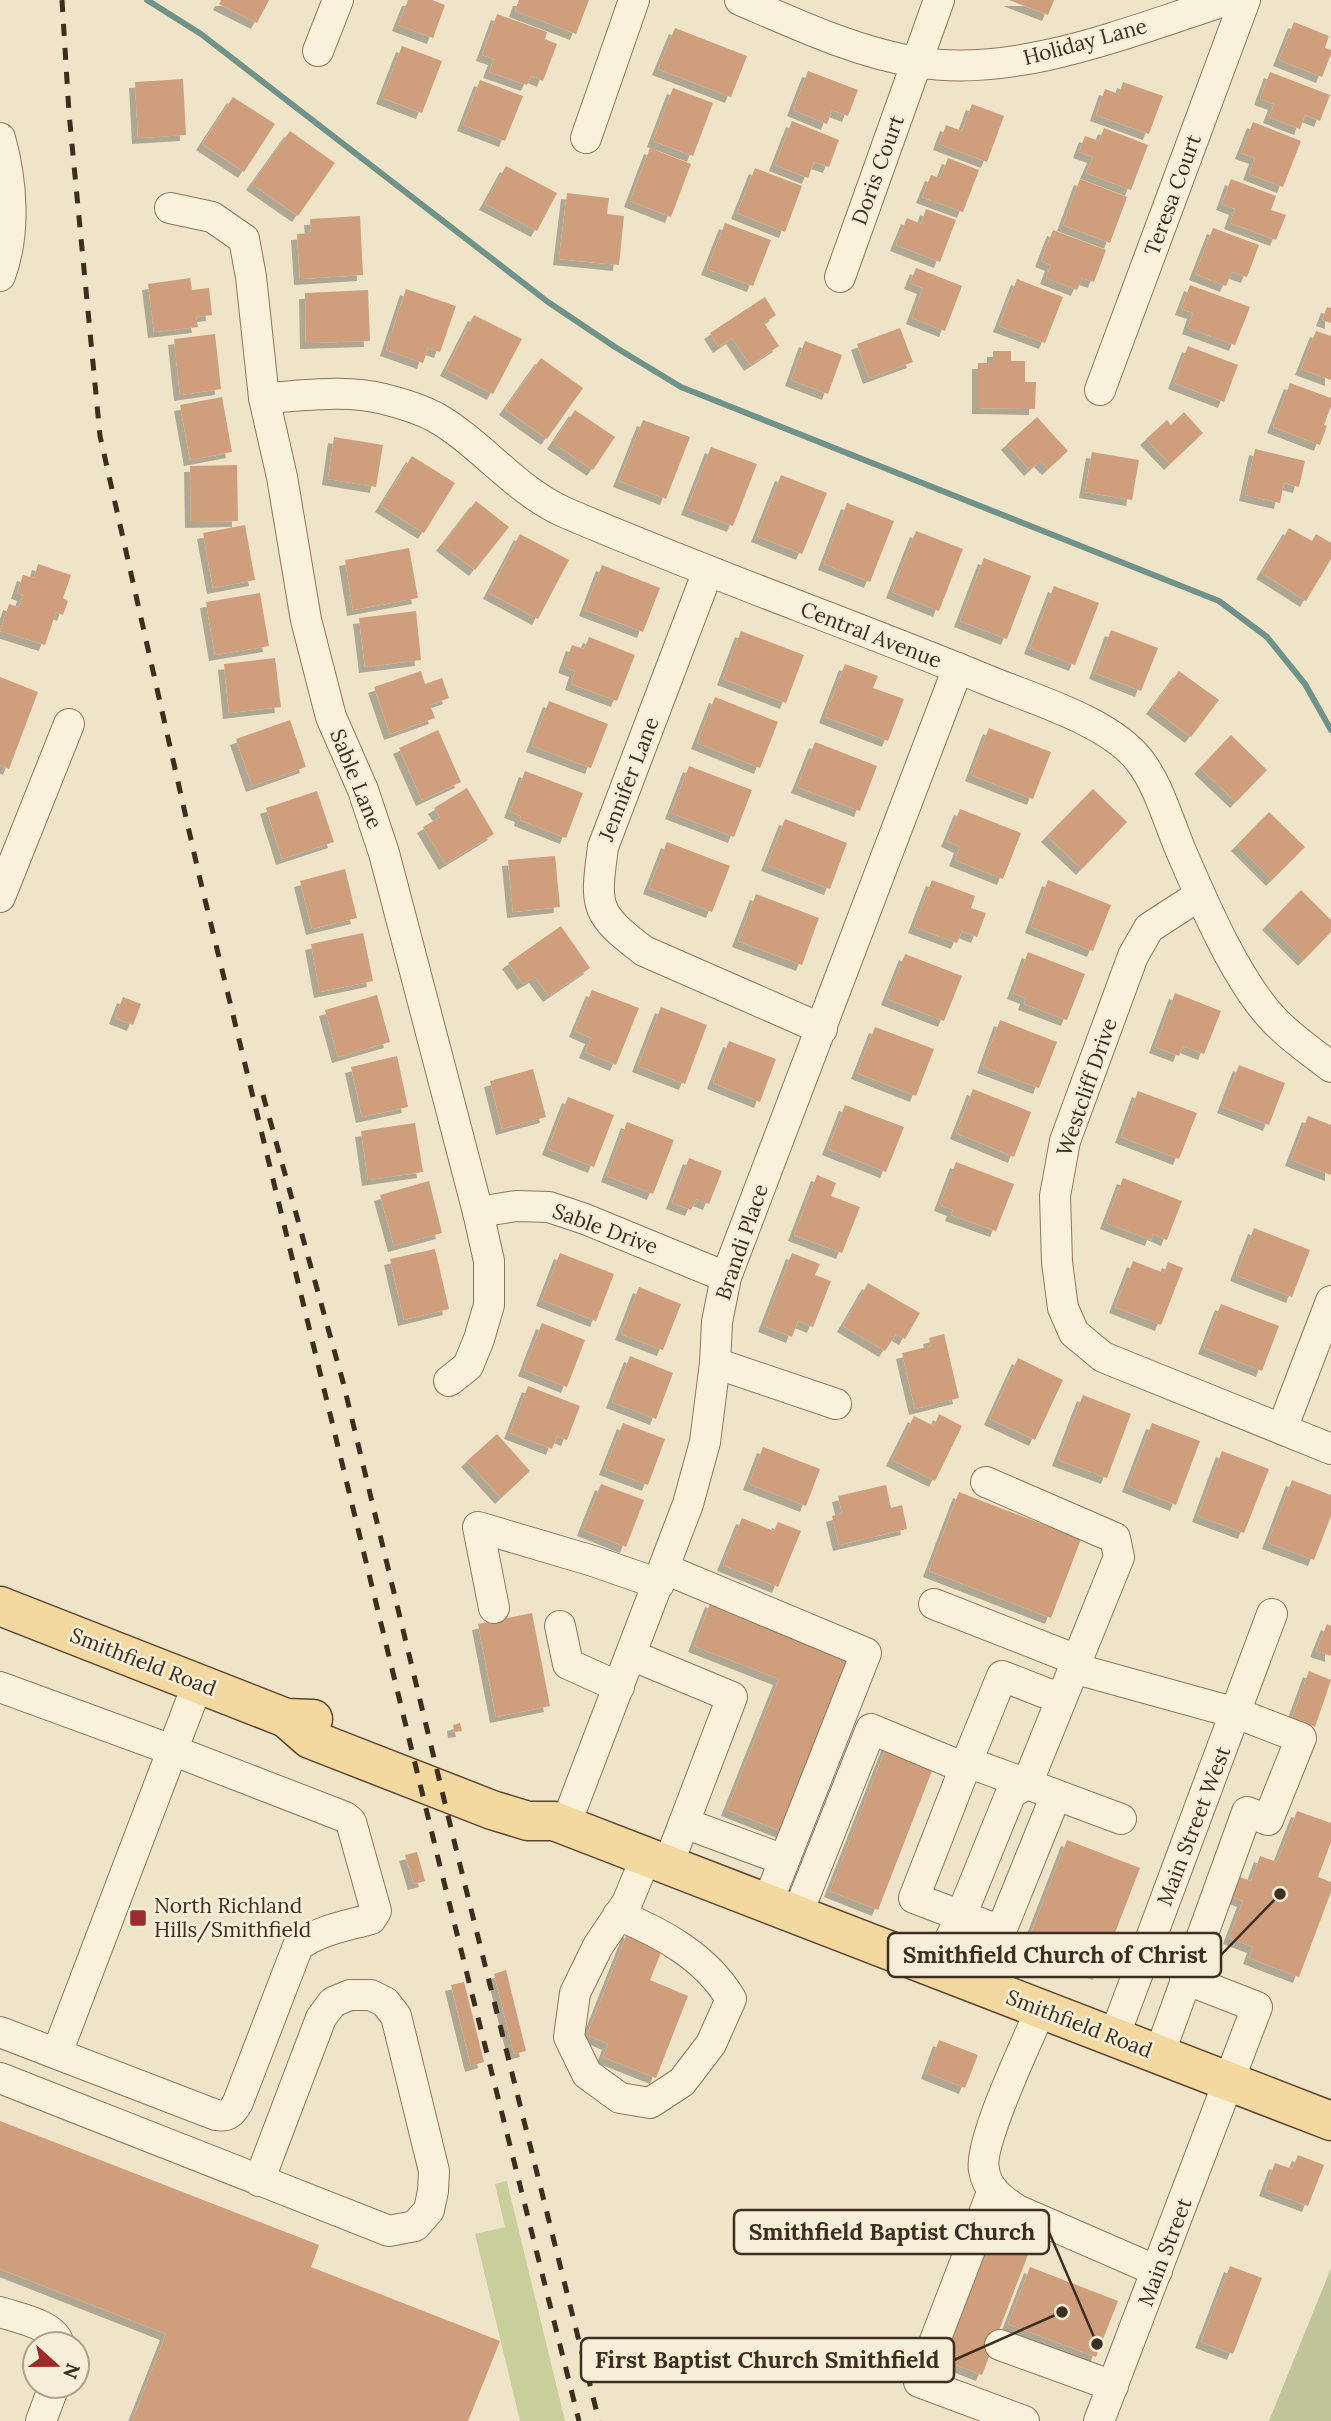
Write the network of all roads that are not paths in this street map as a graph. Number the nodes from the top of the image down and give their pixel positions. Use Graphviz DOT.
graph roads {
  1 [pos="338,0"];
  2 [pos="634,0"];
  3 [pos="740,0"];
  4 [pos="939,0"];
  5 [pos="1228,0"];
  6 [pos="1245,0"];
  7 [pos="318,51"];
  8 [pos="916,62"];
  9 [pos="0,138"];
  10 [pos="586,138"];
  11 [pos="170,208"];
  12 [pos="0,276"];
  13 [pos="840,277"];
  14 [pos="1100,390"];
  15 [pos="264,398"];
  16 [pos="708,571"];
  17 [pos="958,668"];
  18 [pos="69,724"];
  19 [pos="1200,895"];
  20 [pos="0,897"];
  21 [pos="822,1029"];
  22 [pos="1331,1067"];
  23 [pos="478,1212"];
  24 [pos="726,1276"];
  25 [pos="1331,1301"];
  26 [pos="715,1363"];
  27 [pos="449,1381"];
  28 [pos="836,1404"];
  29 [pos="1282,1429"];
  30 [pos="1331,1448"];
  31 [pos="986,1482"];
  32 [pos="662,1577"];
  33 [pos="934,1604"];
  34 [pos="0,1606"];
  35 [pos="494,1608"];
  36 [pos="1272,1614"];
  37 [pos="560,1626"];
  38 [pos="631,1655"];
  39 [pos="1075,1664"];
  40 [pos="198,1683"];
  41 [pos="0,1687"];
  42 [pos="619,1687"];
  43 [pos="1060,1699"];
  44 [pos="1236,1713"];
  45 [pos="172,1750"];
  46 [pos="966,1765"];
  47 [pos="1027,1784"];
  48 [pos="1056,1795"];
  49 [pos="1121,1819"];
  50 [pos="684,1823"];
  51 [pos="559,1824"];
  52 [pos="784,1860"];
  53 [pos="657,1861"];
  54 [pos="782,1910"];
  55 [pos="618,1915"];
  56 [pos="961,1916"];
  57 [pos="936,1969"];
  58 [pos="1185,1979"];
  59 [pos="1041,2009"];
  60 [pos="0,2032"];
  61 [pos="1114,2038"];
  62 [pos="57,2053"];
  63 [pos="1159,2055"];
  64 [pos="0,2078"];
  65 [pos="1230,2082"];
  66 [pos="1331,2121"];
  67 [pos="259,2181"];
  68 [pos="993,2190"];
  69 [pos="1157,2271"];
  70 [pos="0,2312"];
  71 [pos="48,2330"];
  72 [pos="1000,2345"];
  73 [pos="1113,2386"];
  74 [pos="49,2400"];
  75 [pos="41,2421"];
  76 [pos="1024,2421"];
  77 [pos="1099,2421"];
  1 -- 7 [label="street"];
  2 -- 10 [label="street"];
  3 -- 8 [label="street, Holiday Lane"];
  4 -- 8 [label="street, Doris Court"];
  5 -- 8 [label="street, Holiday Lane"];
  6 -- 14 [label="street, Teresa Court"];
  8 -- 13 [label="street, Doris Court"];
  9 -- 12 [label="street"];
  11 -- 15 [label="street, Sable Lane"];
  15 -- 16 [label="street, Central Avenue"];
  15 -- 23 [label="street, Sable Lane"];
  16 -- 17 [label="street, Central Avenue"];
  16 -- 21 [label="street, Jennifer Lane"];
  17 -- 19 [label="street, Central Avenue"];
  17 -- 21 [label="street, Brandi Place"];
  18 -- 20 [label="street"];
  19 -- 22 [label="street, Central Avenue"];
  19 -- 29 [label="street, Westcliff Drive"];
  21 -- 24 [label="street, Brandi Place"];
  23 -- 24 [label="street, Sable Drive"];
  23 -- 27 [label="street, Sable Lane"];
  24 -- 26 [label="street, Brandi Place"];
  25 -- 29 [label="street"];
  26 -- 28 [label="street"];
  26 -- 32 [label="street, Brandi Place"];
  29 -- 30 [label="street, Westcliff Drive"];
  31 -- 39 [label="street"];
  32 -- 35 [label="street"];
  32 -- 38 [label="street, Brandi Place"];
  32 -- 52 [label="street"];
  33 -- 39 [label="street"];
  34 -- 40 [label="main road, Smithfield Road"];
  36 -- 44 [label="street, Main Street West"];
  37 -- 42 [label="street"];
  38 -- 42 [label="street, Brandi Place"];
  38 -- 50 [label="street"];
  39 -- 43 [label="street"];
  39 -- 44 [label="street"];
  40 -- 45 [label="street"];
  40 -- 51 [label="main road, Smithfield Road"];
  41 -- 45 [label="street"];
  42 -- 51 [label="street, Brandi Place"];
  43 -- 46 [label="street"];
  43 -- 47 [label="street"];
  44 -- 58 [label="street"];
  44 -- 61 [label="street, Main Street West"];
  45 -- 62 [label="street"];
  45 -- 62 [label="street"];
  46 -- 47 [label="street"];
  46 -- 54 [label="street"];
  46 -- 56 [label="street"];
  47 -- 48 [label="street"];
  47 -- 56 [label="street"];
  48 -- 49 [label="street"];
  48 -- 56 [label="street"];
  50 -- 52 [label="street"];
  50 -- 53 [label="street"];
  51 -- 53 [label="main road, Smithfield Road"];
  52 -- 54 [label="street"];
  53 -- 54 [label="main road, Smithfield Road"];
  53 -- 55 [label="street"];
  54 -- 57 [label="main road, Smithfield Road"];
  55 -- 55 [label="street"];
  56 -- 57 [label="street"];
  57 -- 59 [label="main road, Smithfield Road"];
  58 -- 63 [label="street"];
  58 -- 65 [label="street, Main Street"];
  59 -- 61 [label="main road, Smithfield Road"];
  59 -- 68 [label="street"];
  60 -- 62 [label="street"];
  61 -- 63 [label="main road, Smithfield Road"];
  63 -- 65 [label="main road, Smithfield Road"];
  64 -- 67 [label="street"];
  65 -- 66 [label="main road, Smithfield Road"];
  65 -- 69 [label="street, Main Street"];
  67 -- 67 [label="street"];
  68 -- 69 [label="street"];
  68 -- 76 [label="street"];
  69 -- 73 [label="street, Main Street"];
  70 -- 71 [label="street"];
  72 -- 73 [label="street"];
  73 -- 77 [label="street, Main Street"];
  74 -- 75 [label="street"];
}
